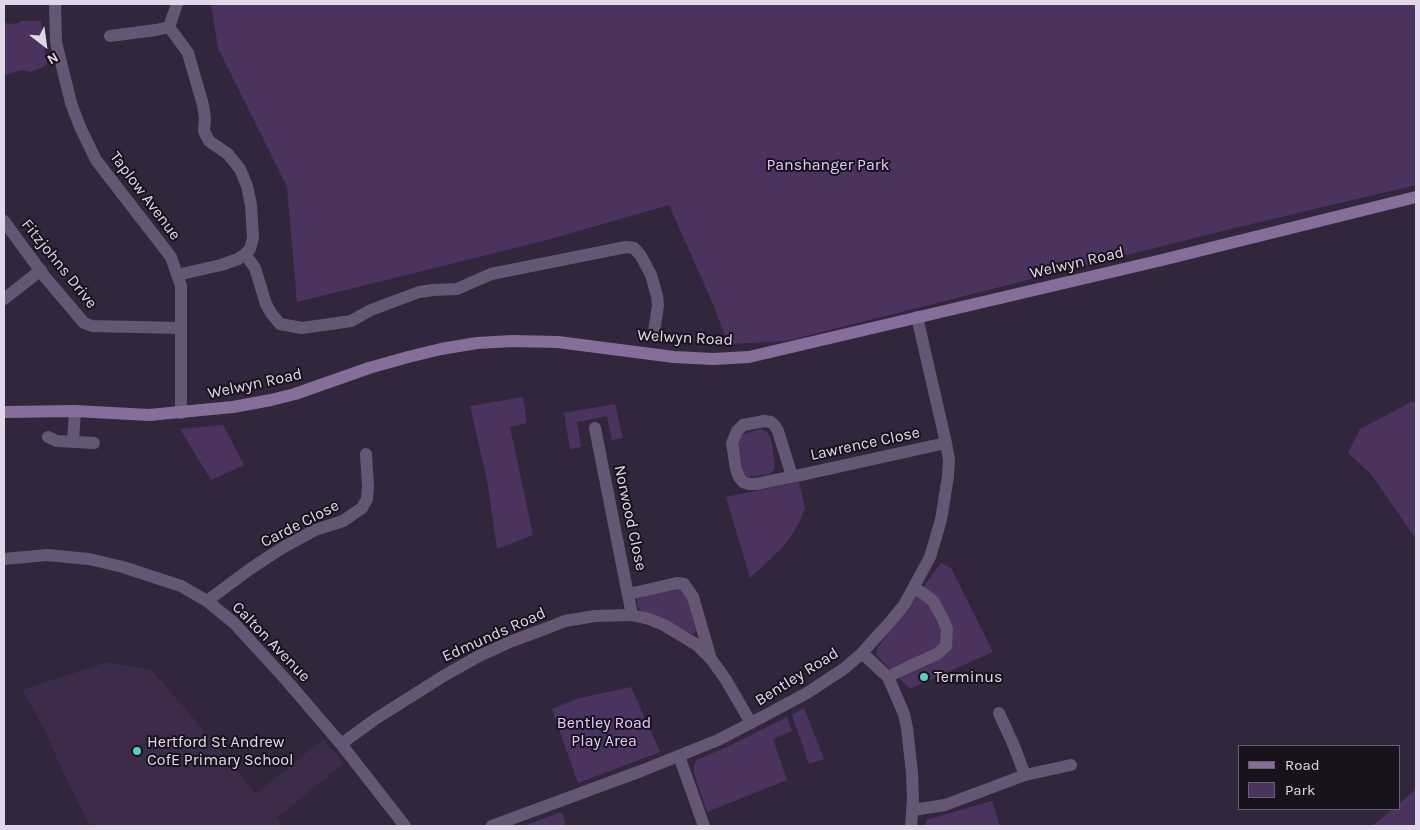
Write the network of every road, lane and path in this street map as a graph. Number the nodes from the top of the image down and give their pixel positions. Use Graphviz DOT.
graph roads {
  1 [pos="55,4"];
  2 [pos="177,4"];
  3 [pos="169,26"];
  4 [pos="110,36"];
  5 [pos="1416,197"];
  6 [pos="4,221"];
  7 [pos="245,254"];
  8 [pos="41,270"];
  9 [pos="177,275"];
  10 [pos="4,299"];
  11 [pos="917,317"];
  12 [pos="180,328"];
  13 [pos="654,332"];
  14 [pos="4,412"];
  15 [pos="75,412"];
  16 [pos="180,413"];
  17 [pos="595,428"];
  18 [pos="48,437"];
  19 [pos="73,442"];
  20 [pos="94,443"];
  21 [pos="946,443"];
  22 [pos="366,454"];
  23 [pos="792,476"];
  24 [pos="4,559"];
  25 [pos="914,588"];
  26 [pos="628,594"];
  27 [pos="207,601"];
  28 [pos="632,615"];
  29 [pos="862,653"];
  30 [pos="711,659"];
  31 [pos="888,677"];
  32 [pos="999,713"];
  33 [pos="751,723"];
  34 [pos="341,744"];
  35 [pos="679,756"];
  36 [pos="1071,766"];
  37 [pos="1024,775"];
  38 [pos="913,810"];
  39 [pos="506,824"];
  40 [pos="405,826"];
  41 [pos="492,826"];
  42 [pos="704,826"];
  43 [pos="911,826"];
  1 -- 9 [label="street, Taplow Avenue"];
  2 -- 3 [label="street"];
  3 -- 4 [label="street"];
  3 -- 7 [label="street"];
  5 -- 11 [label="main road, Welwyn Road"];
  6 -- 8 [label="street, Fitzjohns Drive"];
  7 -- 9 [label="street"];
  7 -- 13 [label="street"];
  8 -- 10 [label="street"];
  8 -- 12 [label="street, Fitzjohns Drive"];
  9 -- 12 [label="street, Taplow Avenue"];
  11 -- 16 [label="main road, Welwyn Road"];
  11 -- 21 [label="street, Bentley Road"];
  12 -- 16 [label="street, Taplow Avenue"];
  14 -- 15 [label="main road, Welwyn Road"];
  15 -- 16 [label="main road, Welwyn Road"];
  15 -- 19 [label="street"];
  17 -- 26 [label="street, Norwood Close"];
  18 -- 19 [label="street"];
  19 -- 20 [label="street"];
  21 -- 23 [label="street, Lawrence Close"];
  21 -- 25 [label="street, Bentley Road"];
  22 -- 27 [label="street, Carde Close"];
  23 -- 23 [label="street, Lawrence Close"];
  24 -- 27 [label="street, Calton Avenue"];
  25 -- 29 [label="street, Bentley Road"];
  25 -- 31 [label="street"];
  26 -- 28 [label="street, Norwood Close"];
  26 -- 30 [label="street"];
  27 -- 34 [label="street, Calton Avenue"];
  28 -- 30 [label="street, Edmunds Road"];
  28 -- 34 [label="street, Edmunds Road"];
  29 -- 31 [label="street"];
  29 -- 33 [label="street, Bentley Road"];
  30 -- 33 [label="street, Edmunds Road"];
  31 -- 38 [label="street"];
  32 -- 37 [label="street"];
  33 -- 35 [label="street, Bentley Road"];
  34 -- 40 [label="street, Calton Avenue"];
  35 -- 39 [label="street, Bentley Road"];
  35 -- 42 [label="street"];
  36 -- 37 [label="street"];
  37 -- 38 [label="street"];
  38 -- 43 [label="street"];
  39 -- 41 [label="street, Bentley Road"];
}
